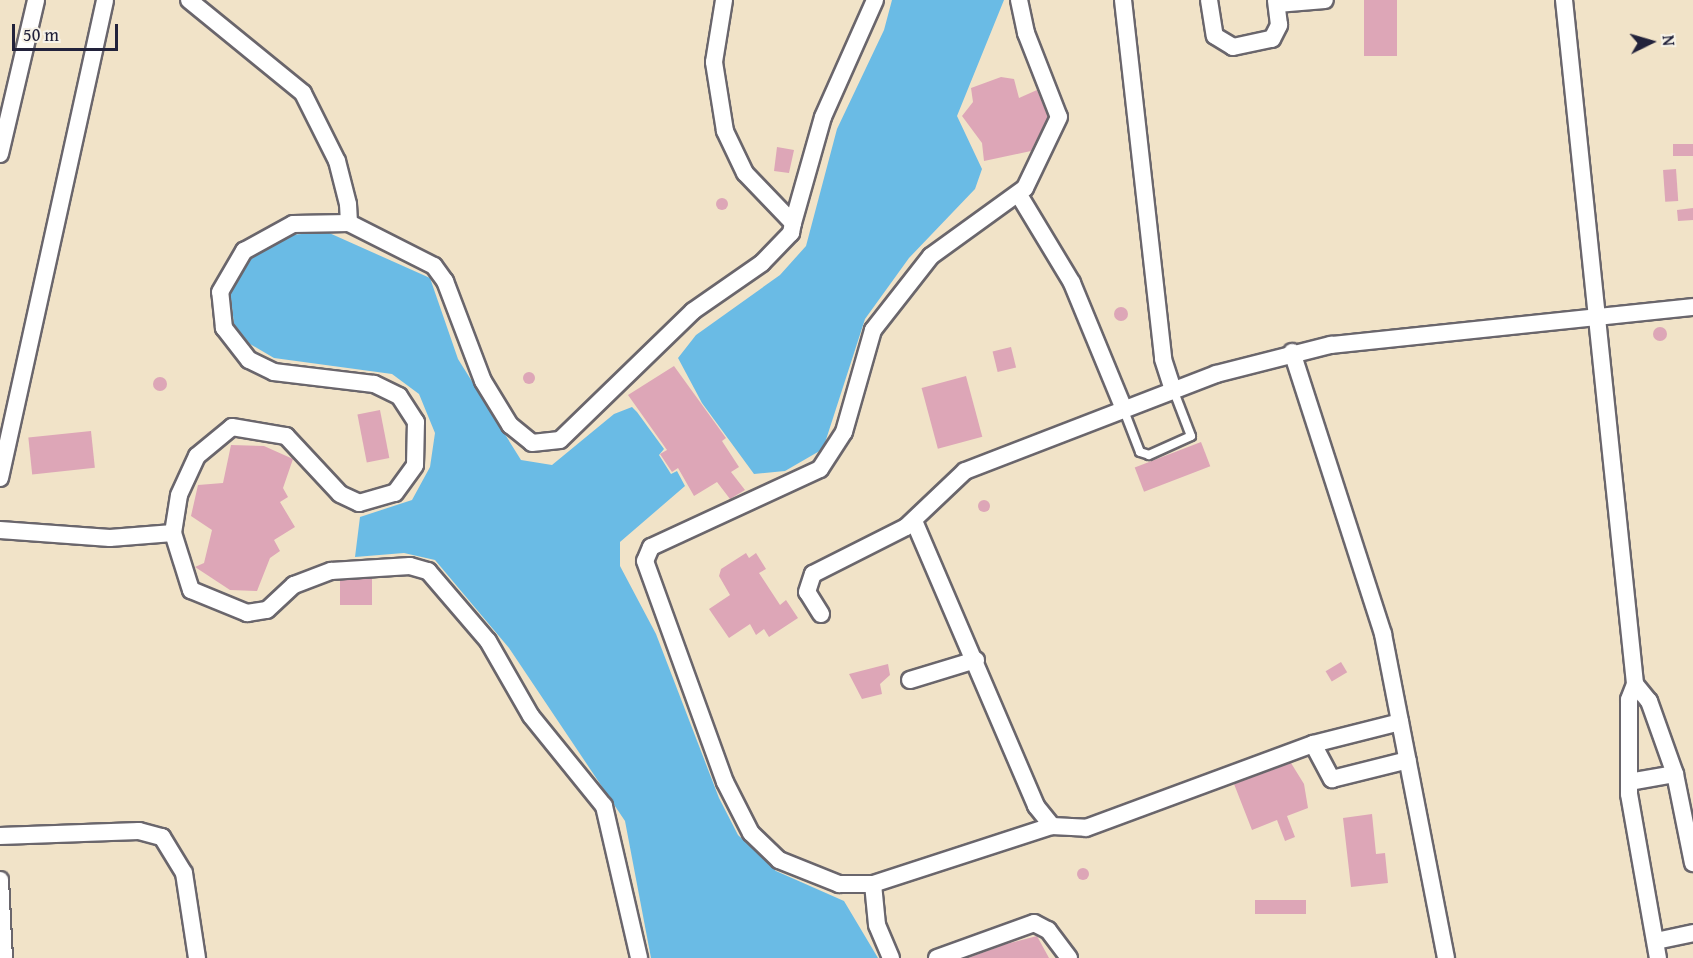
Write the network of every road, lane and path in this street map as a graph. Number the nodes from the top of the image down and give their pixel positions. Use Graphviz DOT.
graph roads {
  1 [pos="36,0"];
  2 [pos="105,0"];
  3 [pos="189,0"];
  4 [pos="724,0"];
  5 [pos="875,0"];
  6 [pos="1019,0"];
  7 [pos="1123,0"];
  8 [pos="1209,0"];
  9 [pos="1324,0"];
  10 [pos="1564,0"];
  11 [pos="1277,2"];
  12 [pos="0,154"];
  13 [pos="1018,195"];
  14 [pos="349,223"];
  15 [pos="793,223"];
  16 [pos="1693,307"];
  17 [pos="1594,318"];
  18 [pos="1292,352"];
  19 [pos="1173,389"];
  20 [pos="1123,408"];
  21 [pos="0,478"];
  22 [pos="914,521"];
  23 [pos="0,530"];
  24 [pos="172,533"];
  25 [pos="821,614"];
  26 [pos="976,660"];
  27 [pos="910,680"];
  28 [pos="1635,684"];
  29 [pos="1400,722"];
  30 [pos="1313,744"];
  31 [pos="1408,760"];
  32 [pos="1675,774"];
  33 [pos="1629,782"];
  34 [pos="1052,826"];
  35 [pos="0,836"];
  36 [pos="1693,863"];
  37 [pos="0,880"];
  38 [pos="873,884"];
  39 [pos="1693,933"];
  40 [pos="1656,941"];
  41 [pos="4,958"];
  42 [pos="197,958"];
  43 [pos="639,958"];
  44 [pos="891,958"];
  45 [pos="938,958"];
  46 [pos="1069,958"];
  47 [pos="1446,958"];
  48 [pos="1658,958"];
  1 -- 12 [label="street"];
  2 -- 21 [label="street"];
  3 -- 14 [label="street"];
  4 -- 15 [label="street"];
  5 -- 15 [label="street"];
  6 -- 13 [label="street"];
  7 -- 19 [label="street"];
  8 -- 11 [label="street"];
  9 -- 11 [label="street"];
  10 -- 17 [label="street"];
  13 -- 20 [label="street"];
  13 -- 38 [label="street"];
  14 -- 15 [label="street"];
  14 -- 24 [label="street"];
  16 -- 17 [label="street"];
  17 -- 18 [label="street"];
  17 -- 28 [label="street"];
  18 -- 19 [label="street"];
  18 -- 29 [label="street"];
  19 -- 20 [label="street"];
  19 -- 20 [label="lane"];
  20 -- 22 [label="street"];
  22 -- 25 [label="street"];
  22 -- 26 [label="street"];
  23 -- 24 [label="street"];
  24 -- 43 [label="street"];
  26 -- 27 [label="street"];
  26 -- 34 [label="street"];
  28 -- 32 [label="street"];
  28 -- 33 [label="street"];
  29 -- 30 [label="street"];
  29 -- 31 [label="street"];
  30 -- 31 [label="street"];
  30 -- 34 [label="street"];
  31 -- 47 [label="street"];
  32 -- 33 [label="street"];
  32 -- 36 [label="street"];
  33 -- 40 [label="street"];
  34 -- 38 [label="street"];
  35 -- 42 [label="street"];
  37 -- 41 [label="street"];
  38 -- 44 [label="street"];
  39 -- 40 [label="street"];
  40 -- 48 [label="street"];
  45 -- 46 [label="street"];
}
